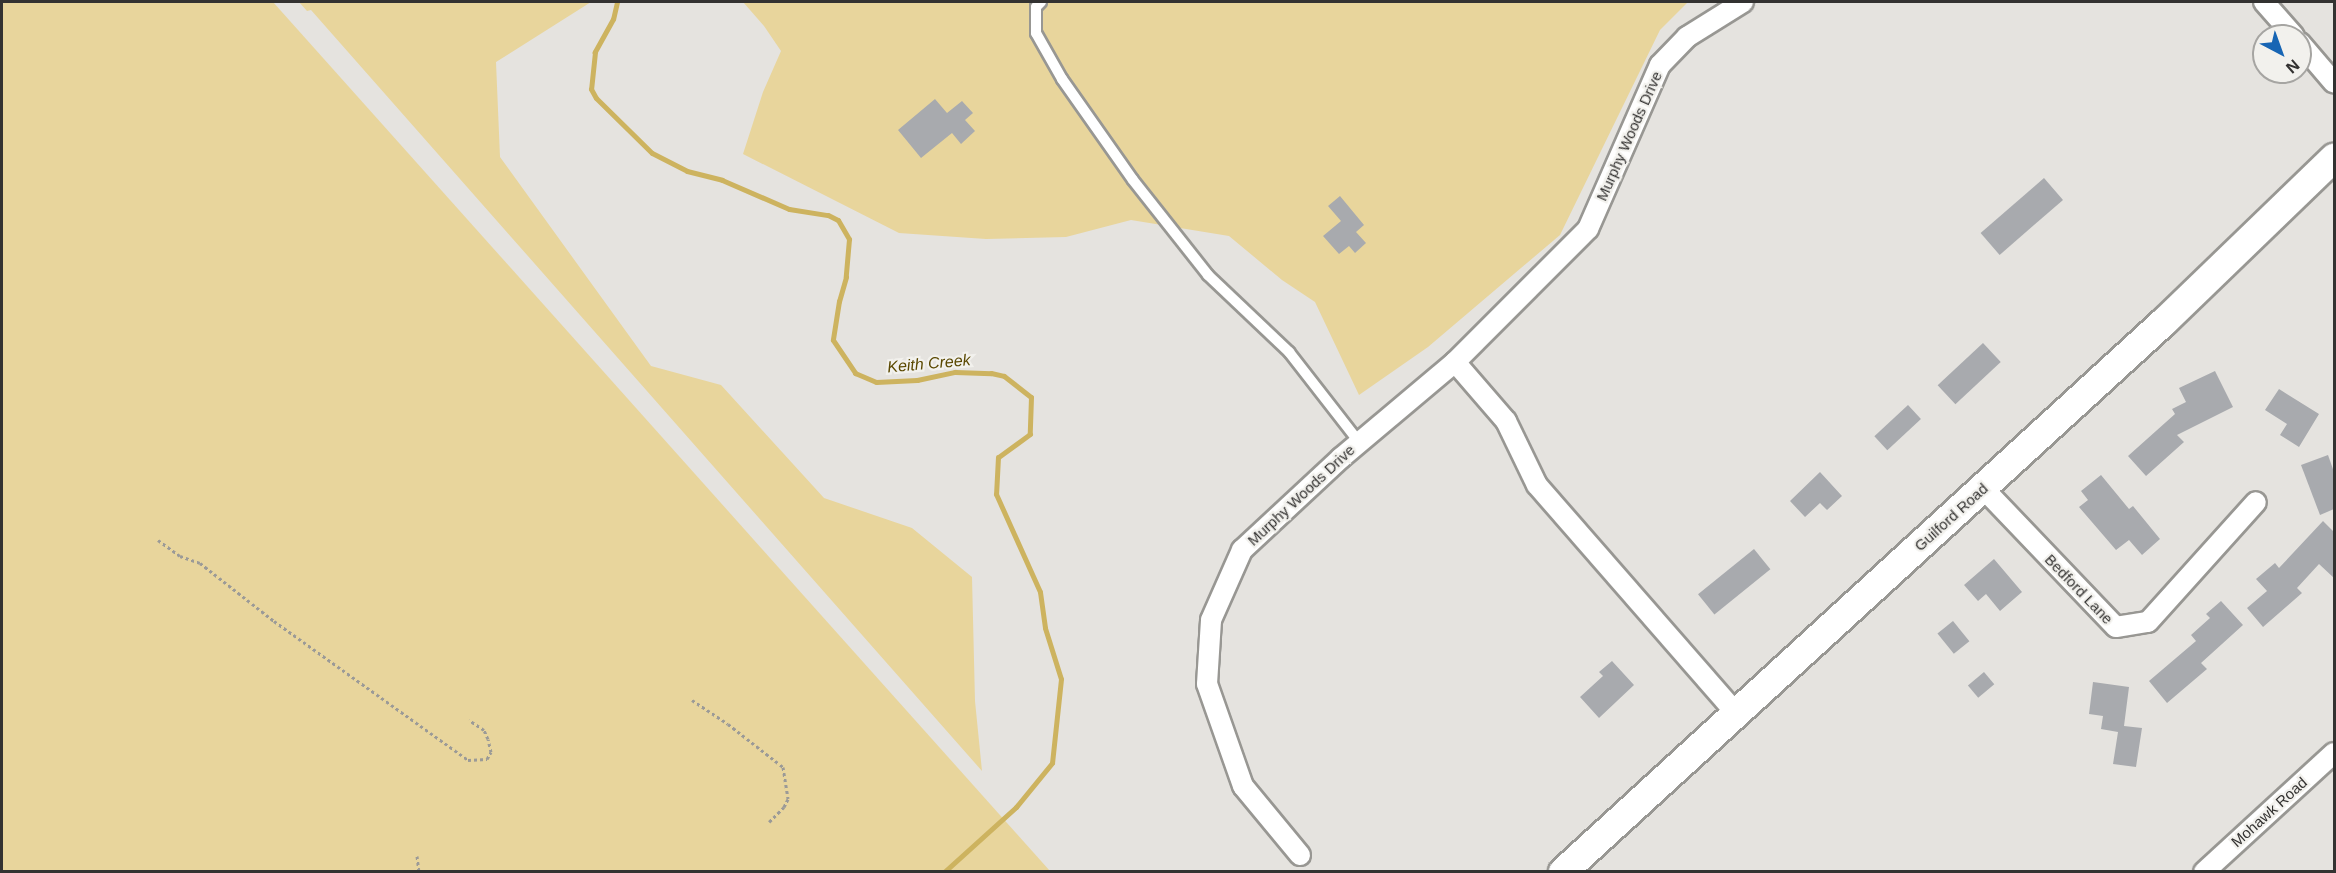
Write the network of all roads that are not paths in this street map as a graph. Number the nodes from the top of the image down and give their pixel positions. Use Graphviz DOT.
graph roads {
  1 [pos="1041,2"];
  2 [pos="1743,2"];
  3 [pos="2264,2"];
  4 [pos="2283,24"];
  5 [pos="2312,57"];
  6 [pos="2334,83"];
  7 [pos="2334,158"];
  8 [pos="1455,362"];
  9 [pos="1359,442"];
  10 [pos="1983,488"];
  11 [pos="2256,502"];
  12 [pos="1735,712"];
  13 [pos="2334,753"];
  14 [pos="1300,855"];
  15 [pos="1563,872"];
  16 [pos="2204,872"];
  1 -- 9 [label="lane"];
  2 -- 8 [label="street, Murphy Woods Drive"];
  3 -- 4 [label="street"];
  5 -- 6 [label="street"];
  7 -- 10 [label="street, Guilford Road"];
  8 -- 9 [label="street, Murphy Woods Drive"];
  8 -- 12 [label="street"];
  9 -- 14 [label="street, Murphy Woods Drive"];
  10 -- 11 [label="street, Bedford Lane"];
  10 -- 12 [label="street, Guilford Road"];
  12 -- 15 [label="street, Guilford Road"];
  13 -- 16 [label="street, Mohawk Road"];
}
